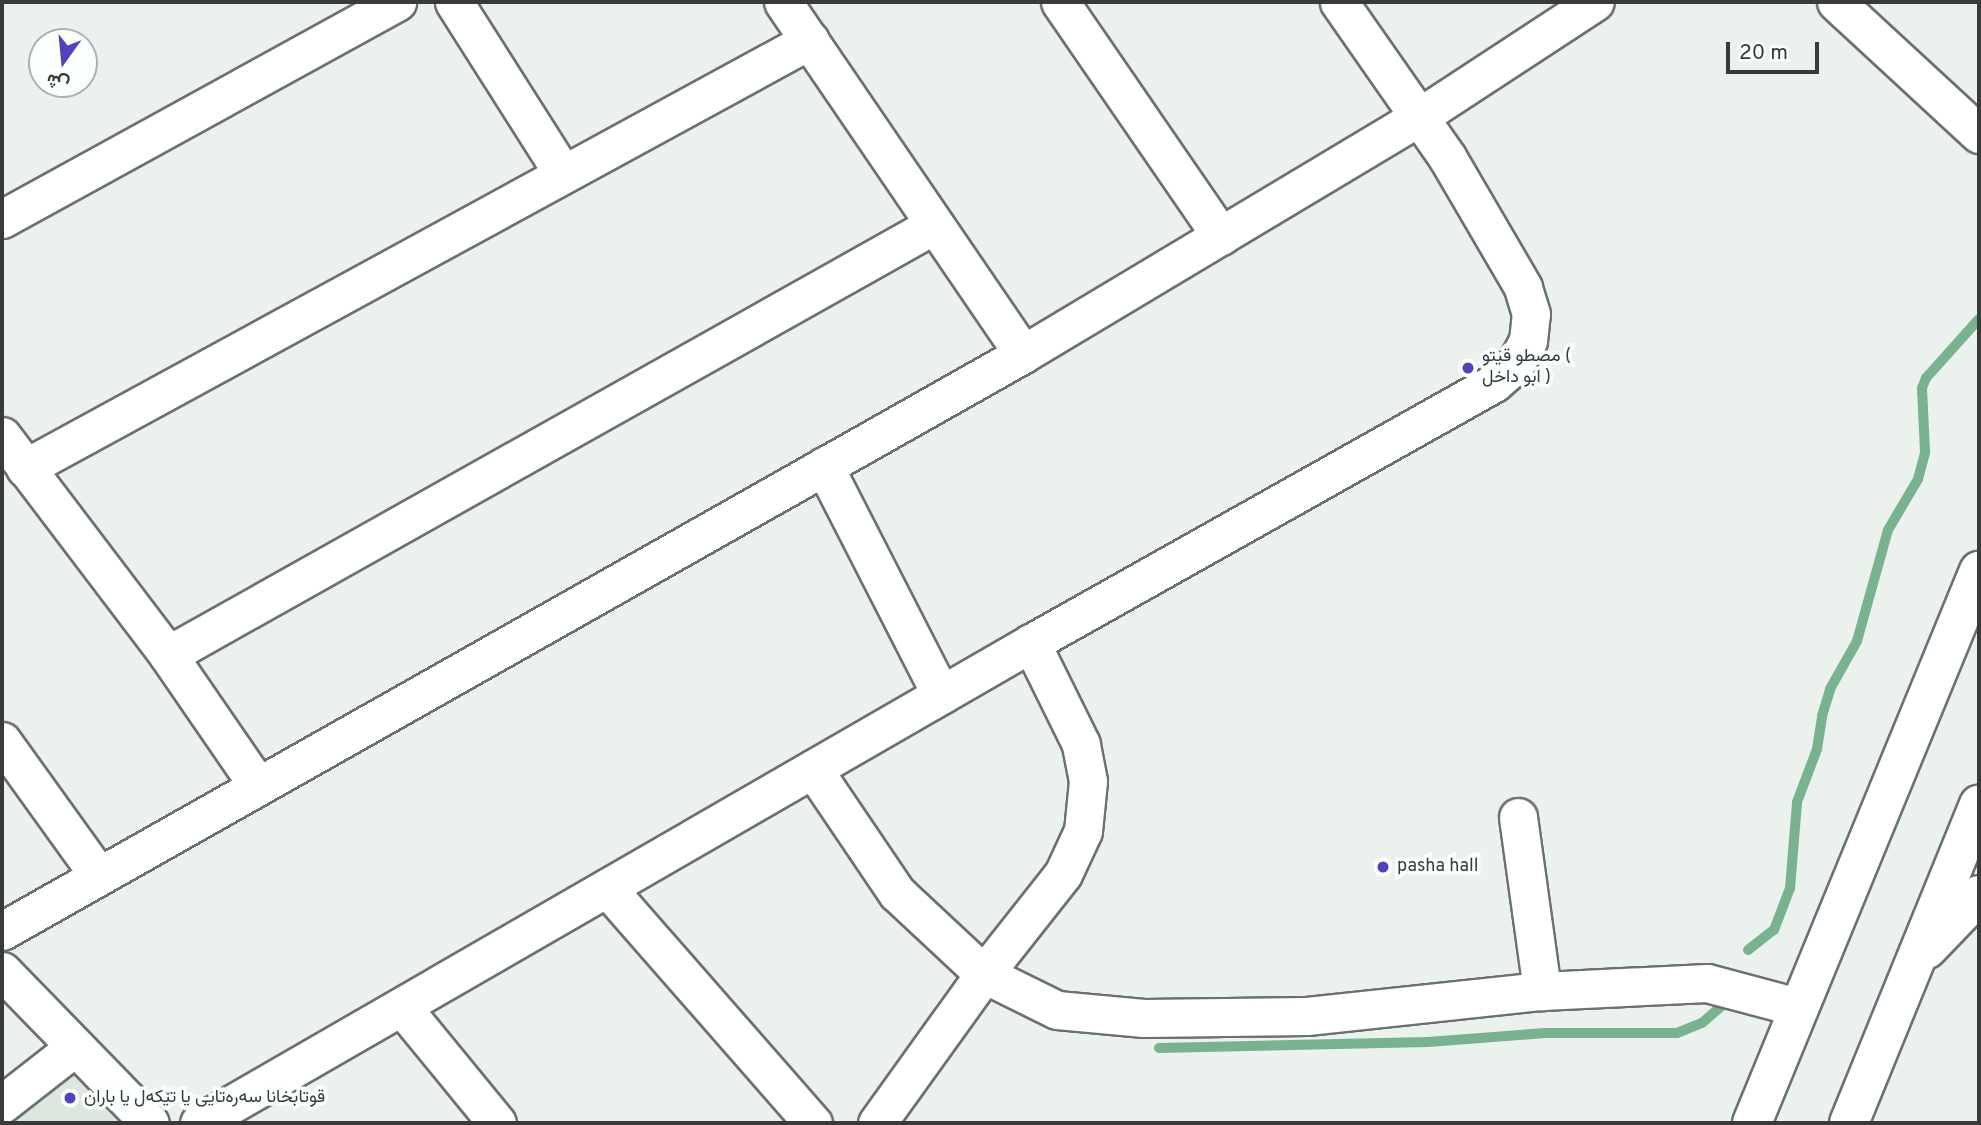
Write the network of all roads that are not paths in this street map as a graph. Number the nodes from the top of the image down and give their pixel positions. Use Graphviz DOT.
graph roads {
  1 [pos="397,2"];
  2 [pos="454,2"];
  3 [pos="783,2"];
  4 [pos="1060,2"];
  5 [pos="1339,2"];
  6 [pos="1595,2"];
  7 [pos="1836,2"];
  8 [pos="810,40"];
  9 [pos="1419,117"];
  10 [pos="1979,135"];
  11 [pos="563,174"];
  12 [pos="2,219"];
  13 [pos="934,225"];
  14 [pos="1221,236"];
  15 [pos="1023,354"];
  16 [pos="2,436"];
  17 [pos="824,466"];
  18 [pos="24,468"];
  19 [pos="1979,571"];
  20 [pos="1031,643"];
  21 [pos="168,655"];
  22 [pos="941,695"];
  23 [pos="2,741"];
  24 [pos="813,769"];
  25 [pos="258,786"];
  26 [pos="1979,804"];
  27 [pos="1518,817"];
  28 [pos="99,876"];
  29 [pos="607,888"];
  30 [pos="1979,895"];
  31 [pos="2,932"];
  32 [pos="1911,966"];
  33 [pos="2,971"];
  34 [pos="984,974"];
  35 [pos="1542,991"];
  36 [pos="402,1007"];
  37 [pos="1798,1007"];
  38 [pos="75,1047"];
  39 [pos="2,1104"];
  40 [pos="150,1123"];
  41 [pos="199,1123"];
  42 [pos="497,1123"];
  43 [pos="813,1123"];
  44 [pos="877,1123"];
  45 [pos="1752,1123"];
  46 [pos="1849,1123"];
  1 -- 12 [label="street"];
  2 -- 11 [label="street"];
  3 -- 8 [label="street"];
  4 -- 14 [label="street"];
  5 -- 9 [label="street"];
  6 -- 9 [label="street"];
  7 -- 10 [label="street"];
  8 -- 11 [label="street"];
  8 -- 13 [label="street"];
  9 -- 14 [label="street"];
  9 -- 20 [label="street"];
  11 -- 18 [label="street"];
  13 -- 15 [label="street"];
  13 -- 21 [label="street"];
  14 -- 15 [label="street"];
  15 -- 17 [label="street"];
  16 -- 18 [label="street"];
  17 -- 22 [label="street"];
  17 -- 25 [label="street"];
  18 -- 21 [label="street"];
  19 -- 37 [label="main road"];
  20 -- 22 [label="street"];
  20 -- 34 [label="street"];
  21 -- 25 [label="street"];
  22 -- 24 [label="street"];
  23 -- 28 [label="street"];
  24 -- 29 [label="street"];
  24 -- 34 [label="street"];
  25 -- 28 [label="street"];
  26 -- 32 [label="main road"];
  27 -- 35 [label="street"];
  28 -- 31 [label="street"];
  29 -- 36 [label="street"];
  29 -- 43 [label="street"];
  30 -- 32 [label="main road"];
  32 -- 46 [label="main road"];
  33 -- 38 [label="street"];
  34 -- 35 [label="street"];
  34 -- 44 [label="street"];
  35 -- 37 [label="street"];
  36 -- 41 [label="street"];
  36 -- 42 [label="street"];
  37 -- 45 [label="main road"];
  38 -- 39 [label="street"];
  38 -- 40 [label="street"];
}
